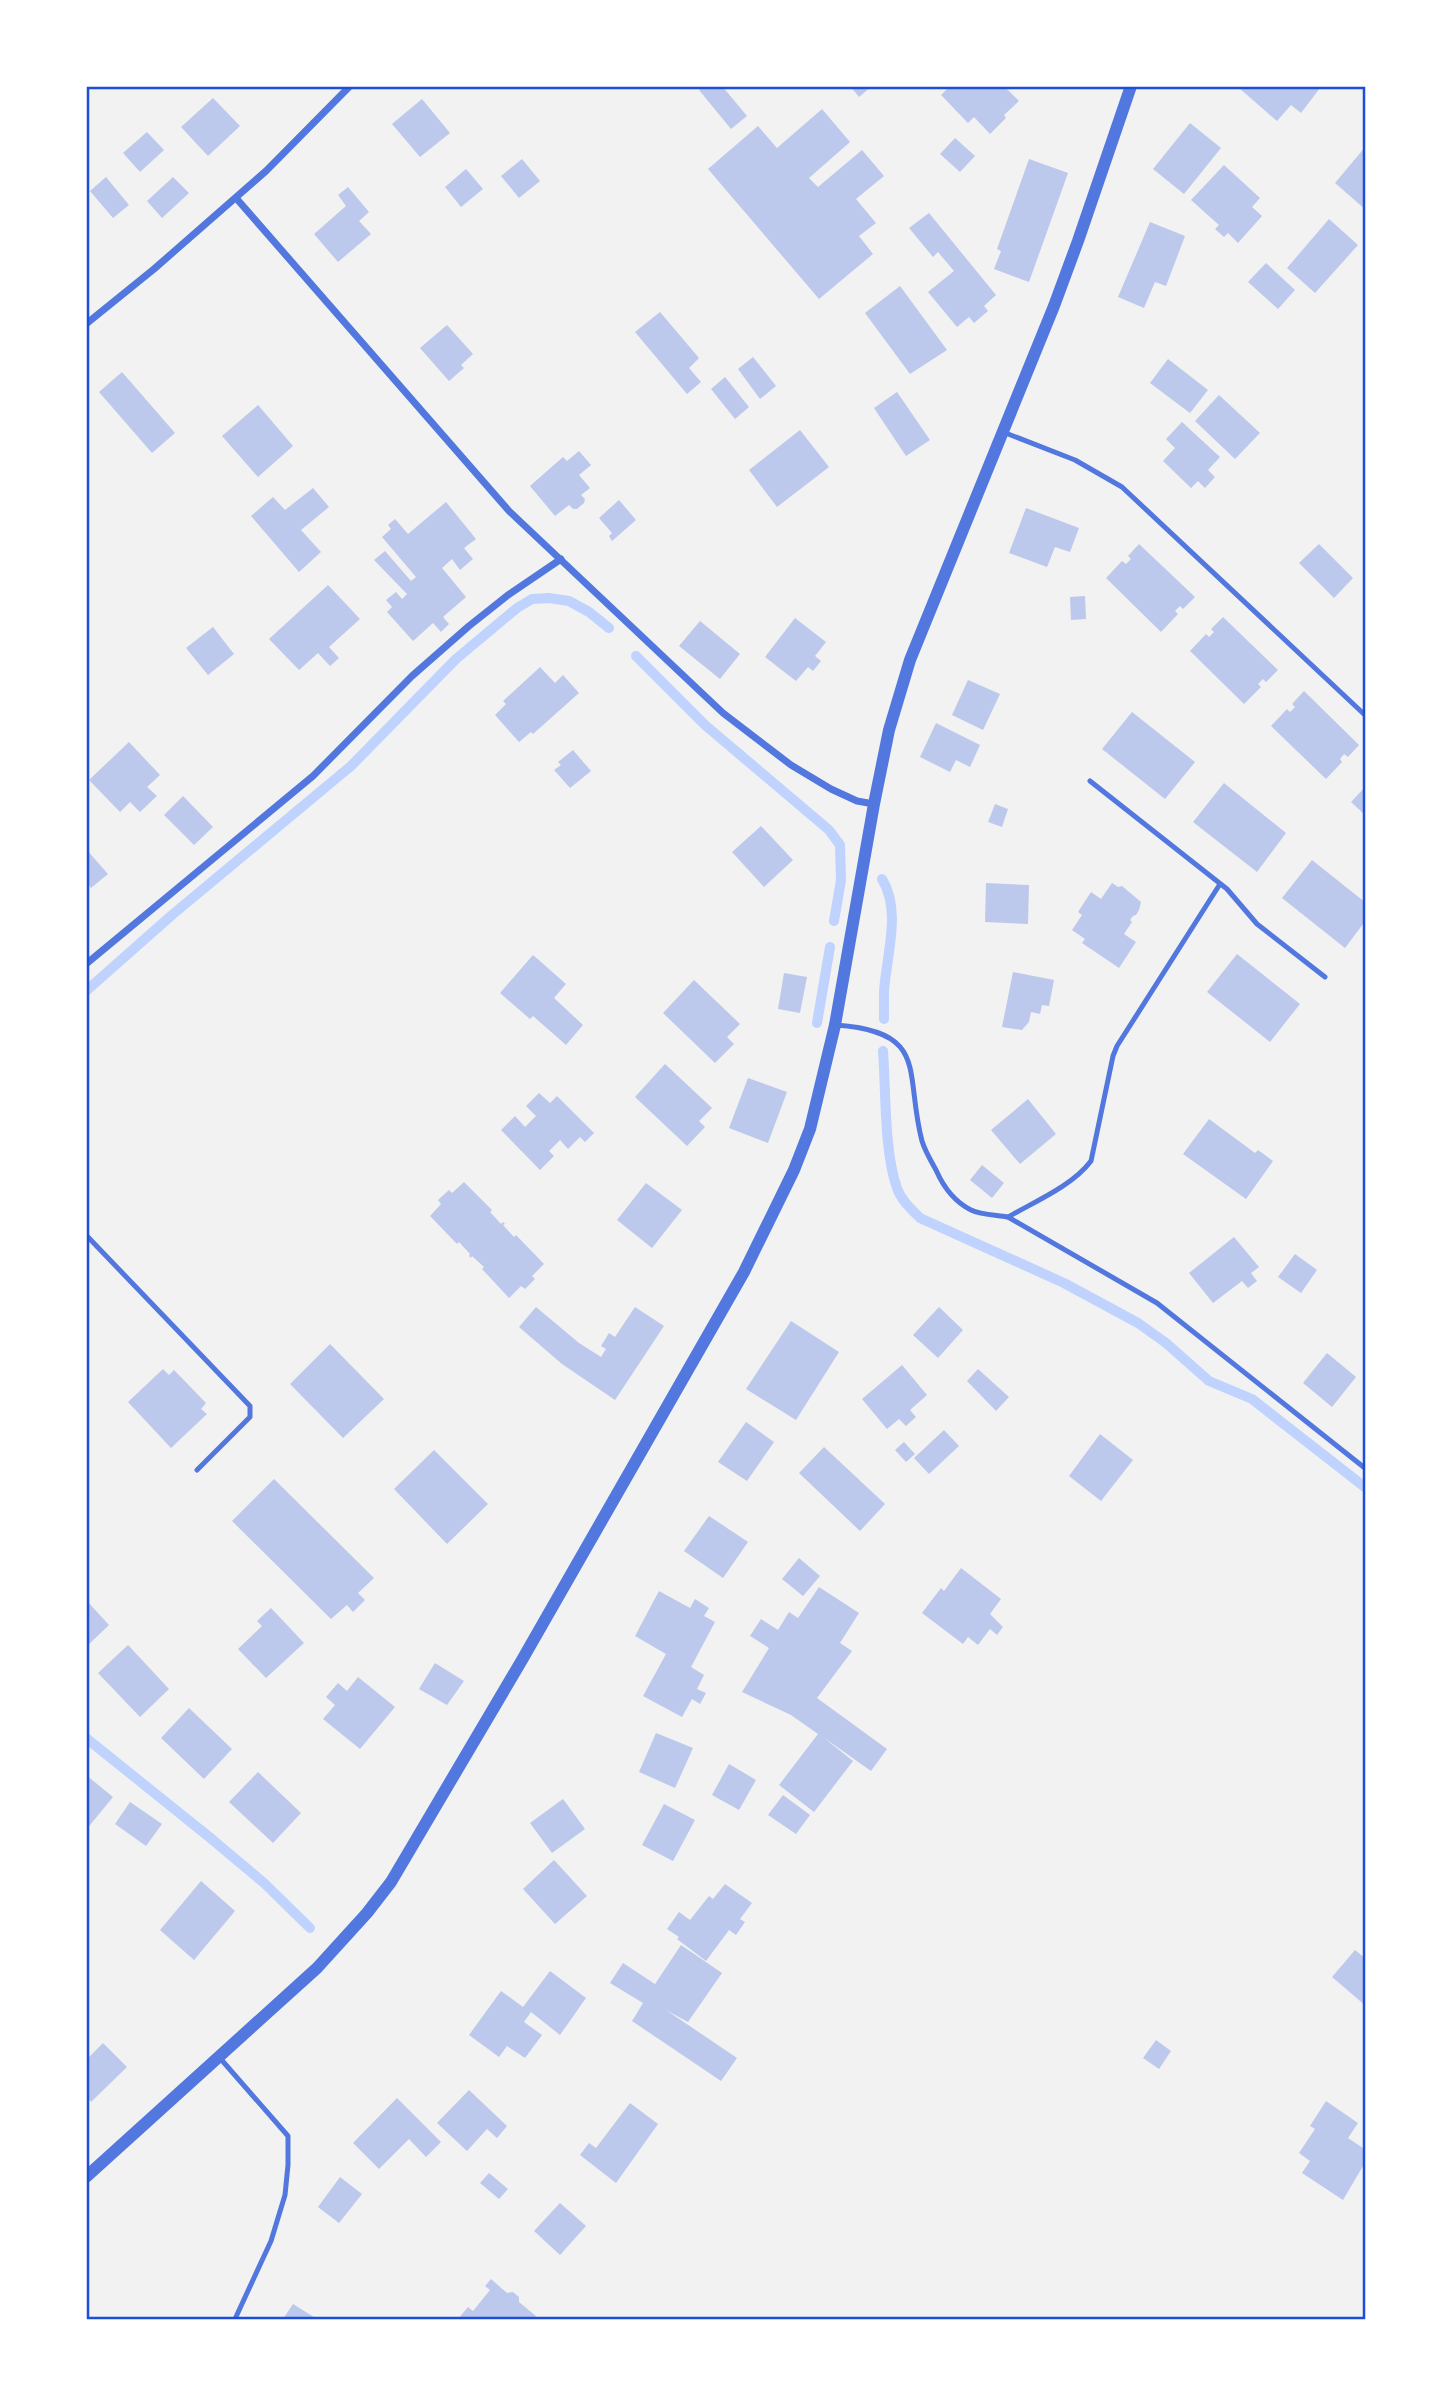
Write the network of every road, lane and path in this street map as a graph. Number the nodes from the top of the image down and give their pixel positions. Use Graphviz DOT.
graph roads {
  1 [pos="350,86"];
  2 [pos="1131,86"];
  3 [pos="236,198"];
  4 [pos="86,324"];
  5 [pos="1002,432"];
  6 [pos="561,559"];
  7 [pos="1366,716"];
  8 [pos="1090,781"];
  9 [pos="874,804"];
  10 [pos="1220,884"];
  11 [pos="86,964"];
  12 [pos="1325,977"];
  13 [pos="835,1025"];
  14 [pos="1009,1216"];
  15 [pos="86,1235"];
  16 [pos="1366,1469"];
  17 [pos="197,1470"];
  18 [pos="219,2056"];
  19 [pos="86,2177"];
  20 [pos="235,2319"];
  1 -- 3 [label="street"];
  2 -- 5 [label="street"];
  3 -- 4 [label="street"];
  3 -- 6 [label="street"];
  5 -- 7 [label="lane"];
  5 -- 9 [label="street"];
  6 -- 9 [label="street"];
  6 -- 11 [label="street"];
  8 -- 10 [label="lane"];
  9 -- 13 [label="street"];
  10 -- 12 [label="lane"];
  10 -- 14 [label="lane"];
  13 -- 14 [label="lane"];
  13 -- 18 [label="street"];
  14 -- 16 [label="lane"];
  15 -- 17 [label="lane"];
  18 -- 19 [label="street"];
  18 -- 20 [label="lane"];
}
